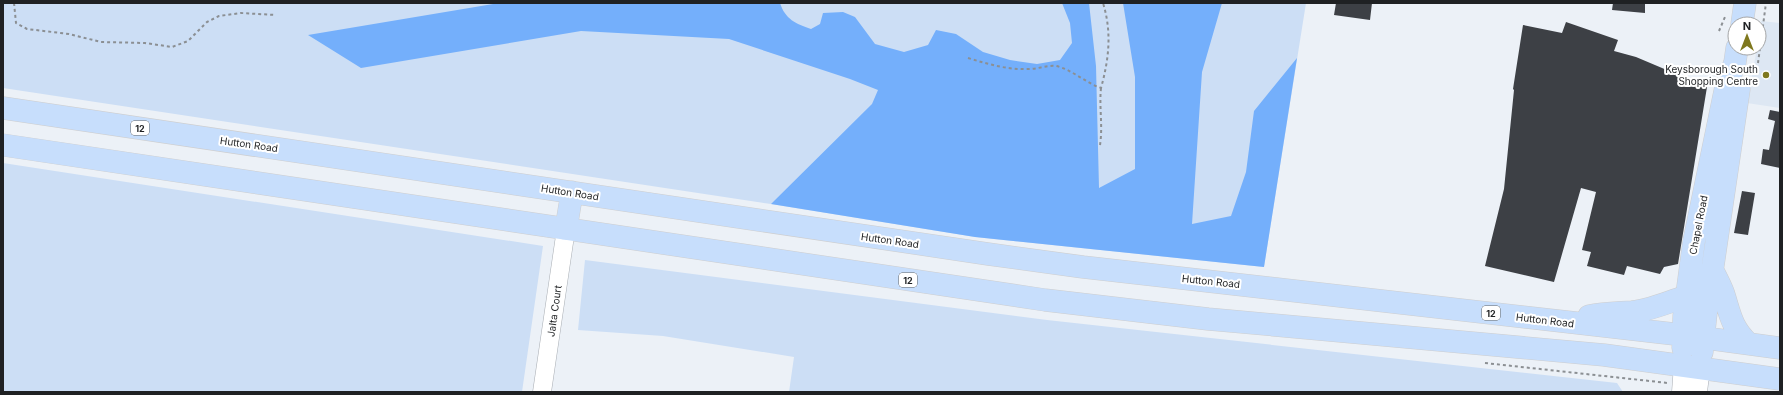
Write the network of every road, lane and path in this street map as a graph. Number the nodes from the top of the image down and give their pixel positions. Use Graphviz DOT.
graph roads {
  1 [pos="14,3"];
  2 [pos="1103,3"];
  3 [pos="1746,3"];
  4 [pos="1766,3"];
  5 [pos="276,15"];
  6 [pos="1744,16"];
  7 [pos="1736,56"];
  8 [pos="1736,56"];
  9 [pos="968,58"];
  10 [pos="1758,63"];
  11 [pos="1101,88"];
  12 [pos="3,108"];
  13 [pos="3,145"];
  14 [pos="1100,145"];
  15 [pos="572,192"];
  16 [pos="566,230"];
  17 [pos="1712,269"];
  18 [pos="1686,296"];
  19 [pos="1565,322"];
  20 [pos="1693,336"];
  21 [pos="1748,343"];
  22 [pos="1780,348"];
  23 [pos="1692,366"];
  24 [pos="1780,379"];
  25 [pos="542,392"];
  26 [pos="1681,392"];
  27 [pos="1698,392"];
  1 -- 5 [label="path"];
  2 -- 11 [label="path"];
  3 -- 6 [label="main road"];
  4 -- 10 [label="path"];
  7 -- 17 [label="main road, Chapel Road"];
  8 -- 18 [label="main road, Chapel Road"];
  9 -- 11 [label="path"];
  11 -- 14 [label="path"];
  12 -- 15 [label="main road, Hutton Road / 12"];
  13 -- 16 [label="main road, 12"];
  15 -- 16 [label="main road"];
  15 -- 19 [label="main road, Hutton Road / 12"];
  16 -- 23 [label="main road, 12"];
  16 -- 25 [label="street, Jalta Court"];
  17 -- 20 [label="main road, Chapel Road"];
  17 -- 21 [label="main road"];
  18 -- 19 [label="main road"];
  18 -- 20 [label="main road, Chapel Road"];
  19 -- 20 [label="main road, Hutton Road / 12"];
  20 -- 21 [label="main road, Hutton Road / 12"];
  20 -- 23 [label="main road, Chapel Road"];
  21 -- 22 [label="main road, Hutton Road / 12"];
  23 -- 24 [label="main road, 12"];
  23 -- 26 [label="street, Chapel Road"];
  23 -- 27 [label="street, Chapel Road"];
}
